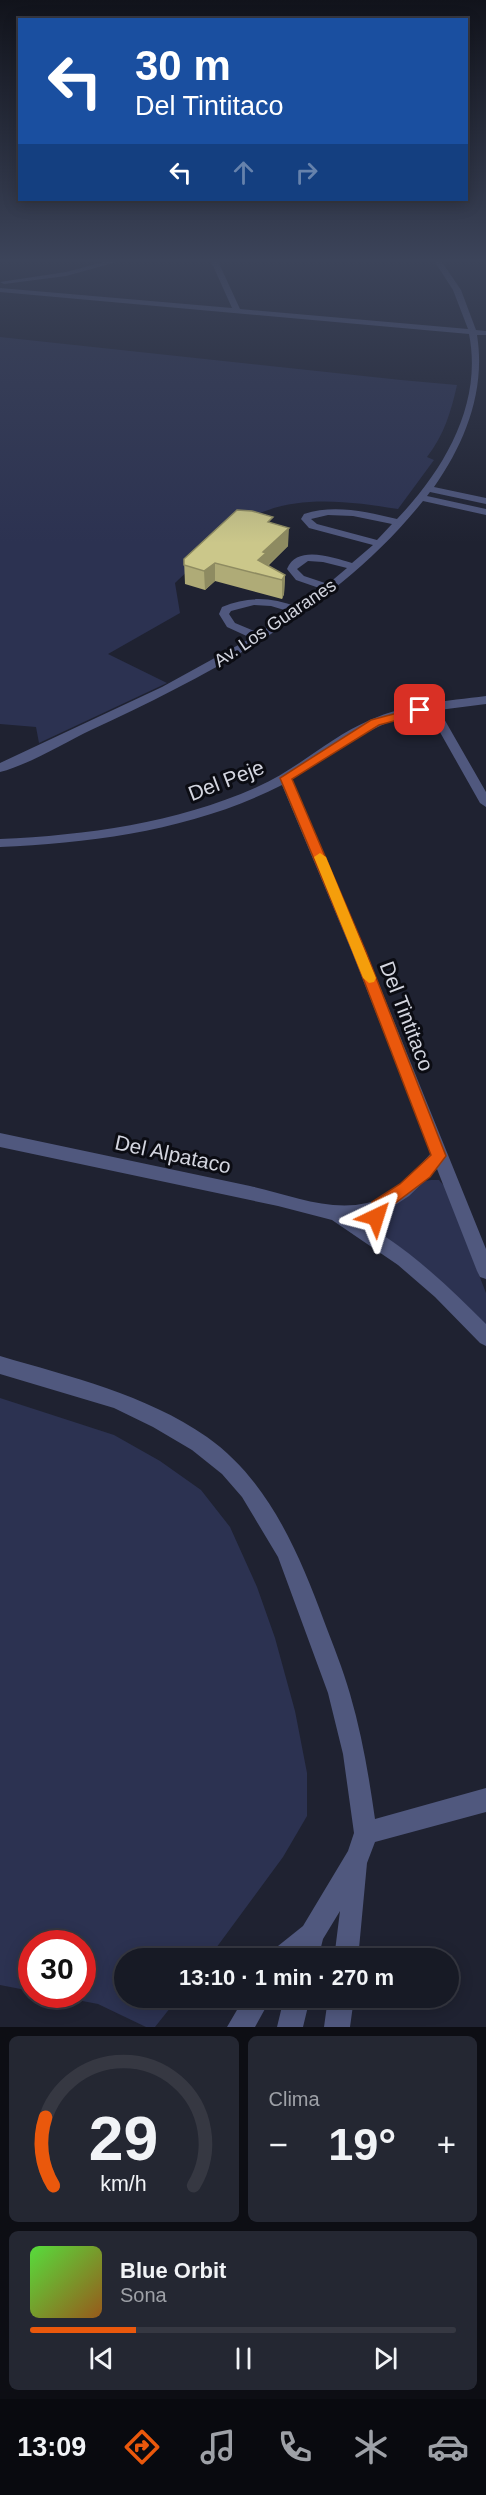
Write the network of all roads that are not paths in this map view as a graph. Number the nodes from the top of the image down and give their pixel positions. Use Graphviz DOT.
graph roads {
  1 [pos="477,354"];
  2 [pos="428,489"];
  3 [pos="421,498"];
  4 [pos="486,501"];
  5 [pos="486,512"];
  6 [pos="400,523"];
  7 [pos="381,544"];
  8 [pos="354,567"];
  9 [pos="329,588"];
  10 [pos="299,611"];
  11 [pos="259,637"];
  12 [pos="486,700"];
  13 [pos="432,708"];
  14 [pos="0,768"];
  15 [pos="285,778"];
  16 [pos="486,803"];
  17 [pos="0,843"];
  18 [pos="0,1140"];
  19 [pos="439,1156"];
  20 [pos="378,1207"];
  21 [pos="336,1214"];
  22 [pos="378,1241"];
  23 [pos="486,1271"];
  24 [pos="486,1337"];
  25 [pos="0,1365"];
  26 [pos="486,1800"];
  27 [pos="366,1833"];
  28 [pos="358,1857"];
  29 [pos="312,1935"];
  30 [pos="296,1948"];
  31 [pos="309,1948"];
  32 [pos="347,1948"];
  33 [pos="252,2008"];
  34 [pos="295,2008"];
  35 [pos="340,2008"];
  36 [pos="240,2027"];
  37 [pos="290,2027"];
  38 [pos="337,2027"];
  1 -- 2 [label="street, Av. Los Guaranes"];
  2 -- 3 [label="street, Av. Los Guaranes"];
  2 -- 4 [label="street"];
  3 -- 5 [label="street"];
  3 -- 6 [label="street, Av. Los Guaranes"];
  6 -- 7 [label="street, Av. Los Guaranes"];
  6 -- 7 [label="street"];
  7 -- 8 [label="street, Av. Los Guaranes"];
  8 -- 9 [label="street, Av. Los Guaranes"];
  8 -- 9 [label="street"];
  9 -- 10 [label="street, Av. Los Guaranes"];
  10 -- 11 [label="street, Av. Los Guaranes"];
  10 -- 11 [label="street"];
  11 -- 14 [label="street, Av. Los Guaranes"];
  12 -- 13 [label="street, Del Peje"];
  13 -- 15 [label="street, Del Peje"];
  13 -- 16 [label="street"];
  15 -- 17 [label="street, Del Peje"];
  15 -- 19 [label="street, Del Tintitaco"];
  18 -- 21 [label="street, Del Alpataco"];
  19 -- 20 [label="street, Del Alpataco"];
  19 -- 23 [label="street, Del Tintitaco"];
  20 -- 21 [label="street, Del Alpataco"];
  20 -- 22 [label="street"];
  21 -- 22 [label="street, Del Alpataco"];
  22 -- 24 [label="street, Del Alpataco"];
  25 -- 27 [label="street"];
  26 -- 27 [label="street"];
  27 -- 28 [label="street"];
  28 -- 29 [label="street"];
  28 -- 32 [label="street"];
  29 -- 30 [label="street"];
  29 -- 31 [label="street"];
  33 -- 36 [label="street"];
  34 -- 37 [label="street"];
  35 -- 38 [label="street"];
}
